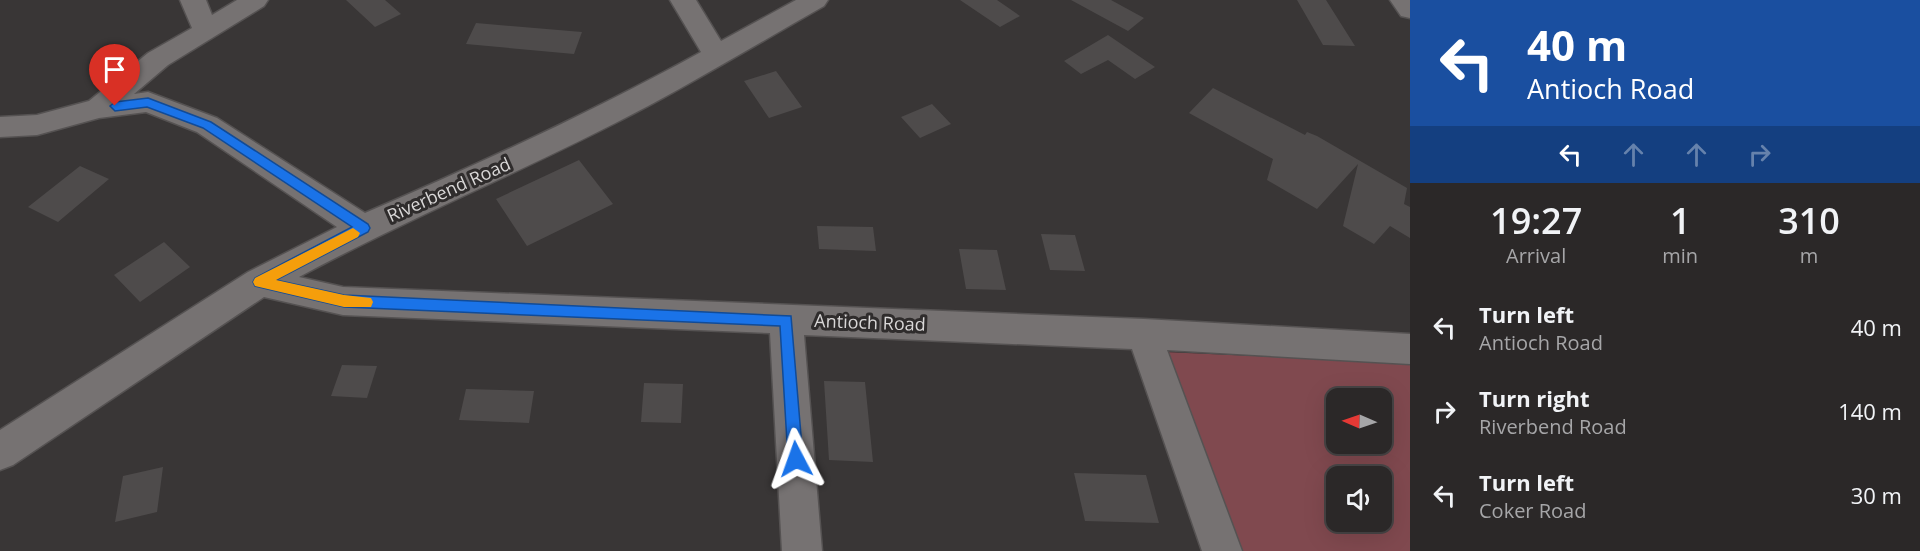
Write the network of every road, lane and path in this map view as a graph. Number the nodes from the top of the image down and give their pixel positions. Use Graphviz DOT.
graph roads {
  1 [pos="193,0"];
  2 [pos="255,0"];
  3 [pos="683,0"];
  4 [pos="815,0"];
  5 [pos="1403,0"];
  6 [pos="1410,10"];
  7 [pos="207,31"];
  8 [pos="717,56"];
  9 [pos="99,108"];
  10 [pos="0,127"];
  11 [pos="363,228"];
  12 [pos="260,282"];
  13 [pos="786,320"];
  14 [pos="1144,334"];
  15 [pos="1410,349"];
  16 [pos="0,452"];
  17 [pos="802,551"];
  18 [pos="1222,551"];
  1 -- 7 [label="street"];
  2 -- 7 [label="street"];
  3 -- 8 [label="street"];
  4 -- 8 [label="street, Riverbend Road"];
  5 -- 6 [label="street"];
  7 -- 9 [label="street"];
  8 -- 11 [label="street, Riverbend Road"];
  9 -- 10 [label="street"];
  9 -- 11 [label="street"];
  11 -- 12 [label="street, Riverbend Road"];
  12 -- 13 [label="street, Antioch Road"];
  12 -- 16 [label="street, Riverbend Road"];
  13 -- 14 [label="street, Antioch Road"];
  13 -- 17 [label="street"];
  14 -- 15 [label="street, Antioch Road"];
  14 -- 18 [label="street"];
}
